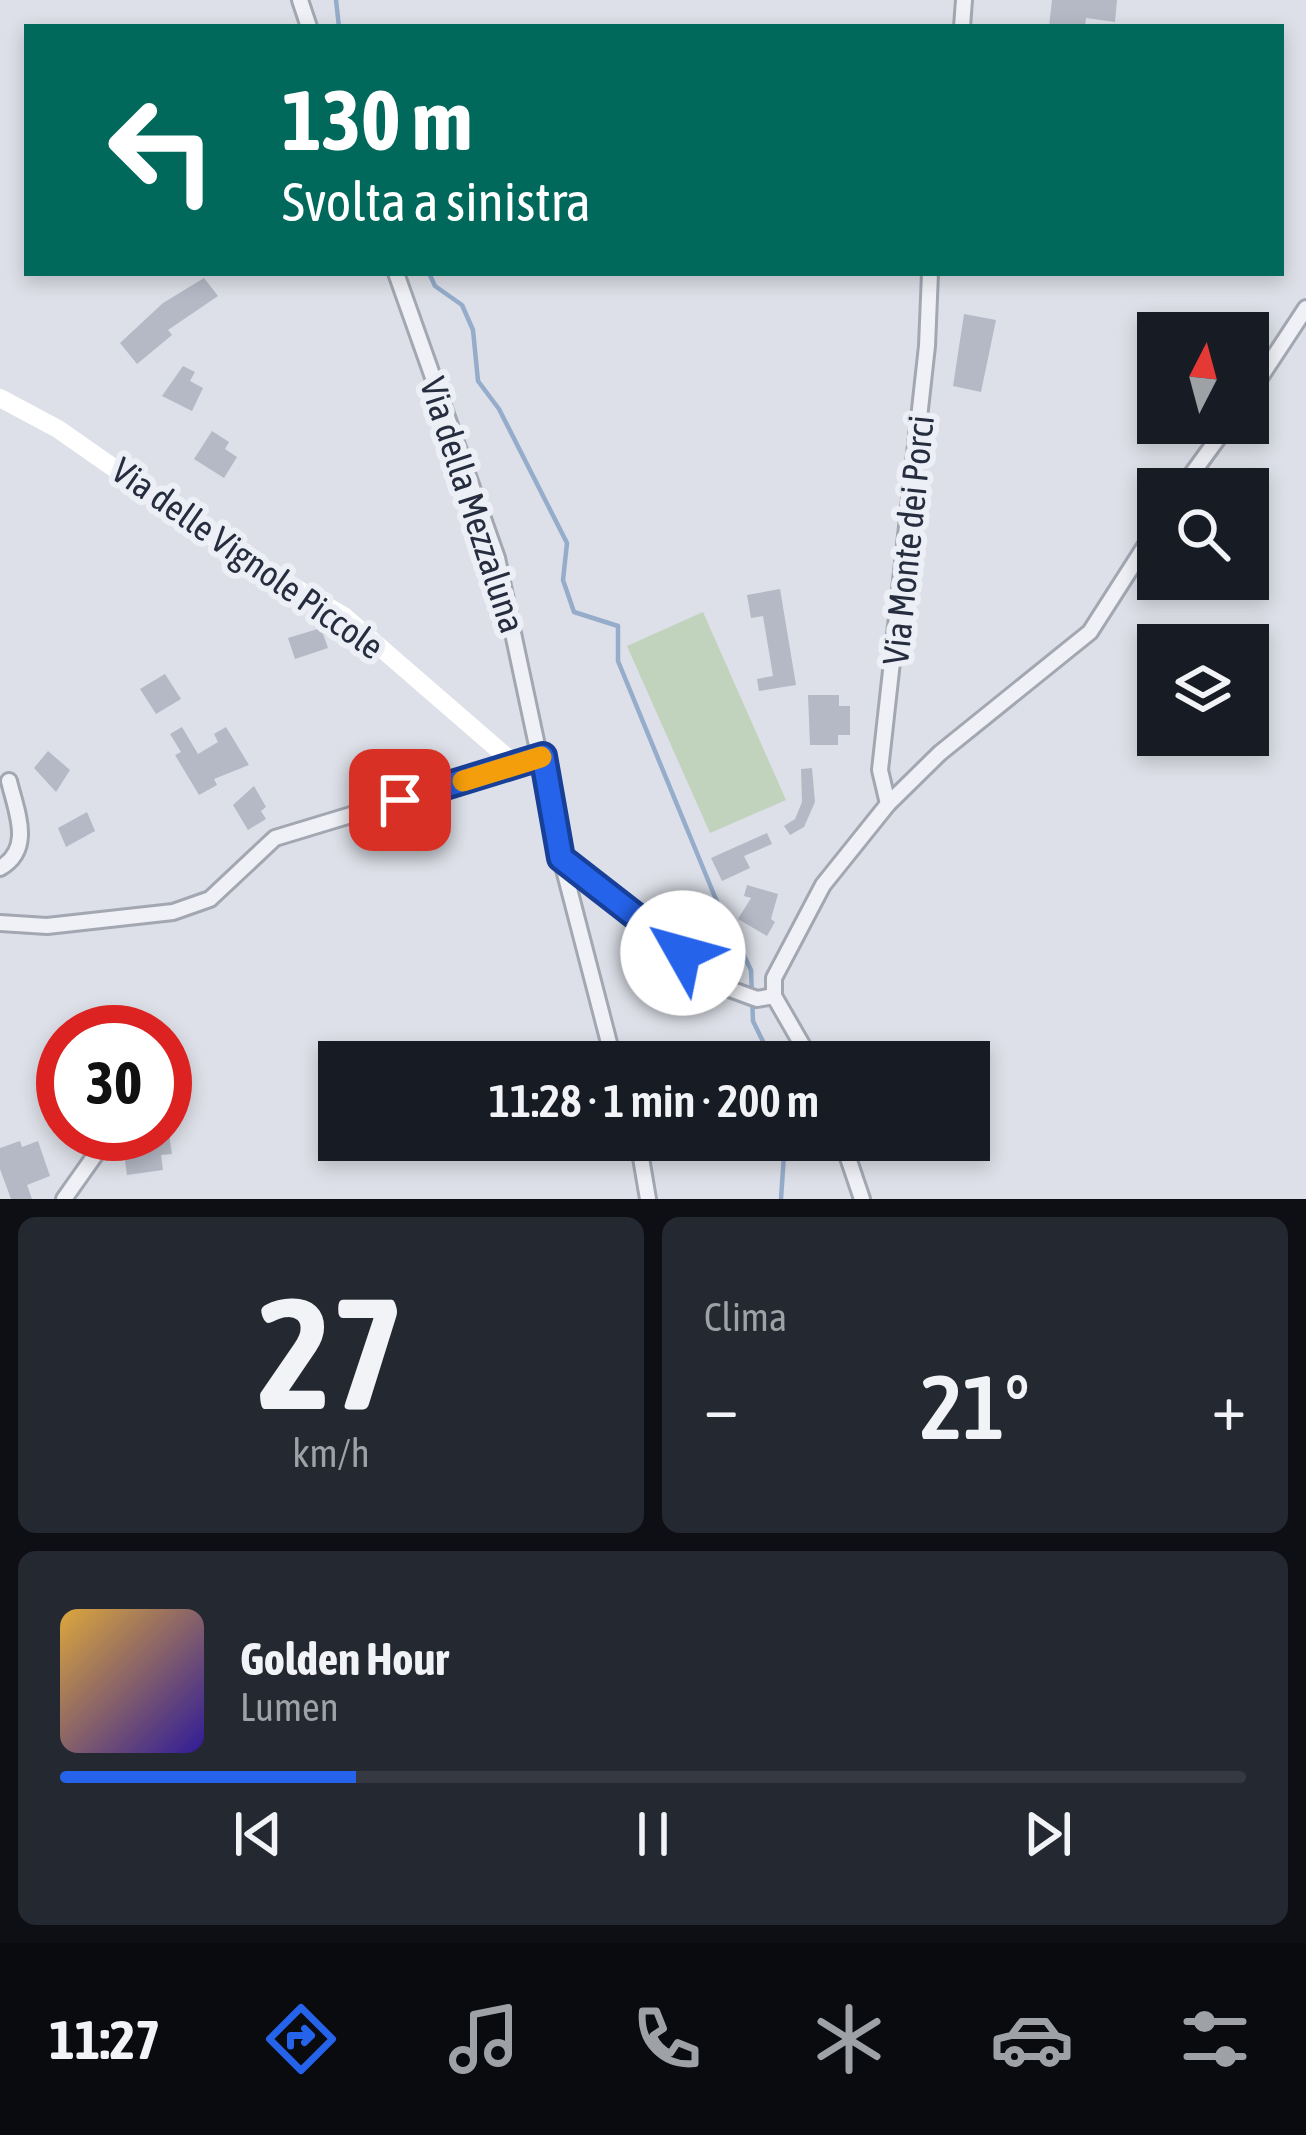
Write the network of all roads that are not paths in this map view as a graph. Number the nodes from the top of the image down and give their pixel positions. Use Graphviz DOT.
graph roads {
  1 [pos="397,276"];
  2 [pos="930,276"];
  3 [pos="1306,308"];
  4 [pos="1269,364"];
  5 [pos="0,398"];
  6 [pos="1137,559"];
  7 [pos="541,748"];
  8 [pos="516,765"];
  9 [pos="9,781"];
  10 [pos="889,804"];
  11 [pos="561,858"];
  12 [pos="0,868"];
  13 [pos="0,923"];
  14 [pos="774,996"];
  15 [pos="609,1041"];
  16 [pos="800,1041"];
  17 [pos="91,1161"];
  18 [pos="642,1161"];
  19 [pos="849,1161"];
  20 [pos="64,1199"];
  21 [pos="648,1199"];
  22 [pos="862,1199"];
  1 -- 7 [label="street, Via della Mezzaluna"];
  2 -- 10 [label="street, Via Monte dei Porci"];
  3 -- 4 [label="street"];
  5 -- 8 [label="street, Via delle Vignole Piccole"];
  6 -- 10 [label="street"];
  7 -- 8 [label="street"];
  7 -- 11 [label="street, Via della Mezzaluna"];
  8 -- 13 [label="street"];
  9 -- 12 [label="street"];
  10 -- 14 [label="street"];
  11 -- 14 [label="street"];
  11 -- 15 [label="street, Via della Mezzaluna"];
  14 -- 16 [label="street"];
  17 -- 20 [label="street"];
  18 -- 21 [label="street"];
  19 -- 22 [label="street"];
}
